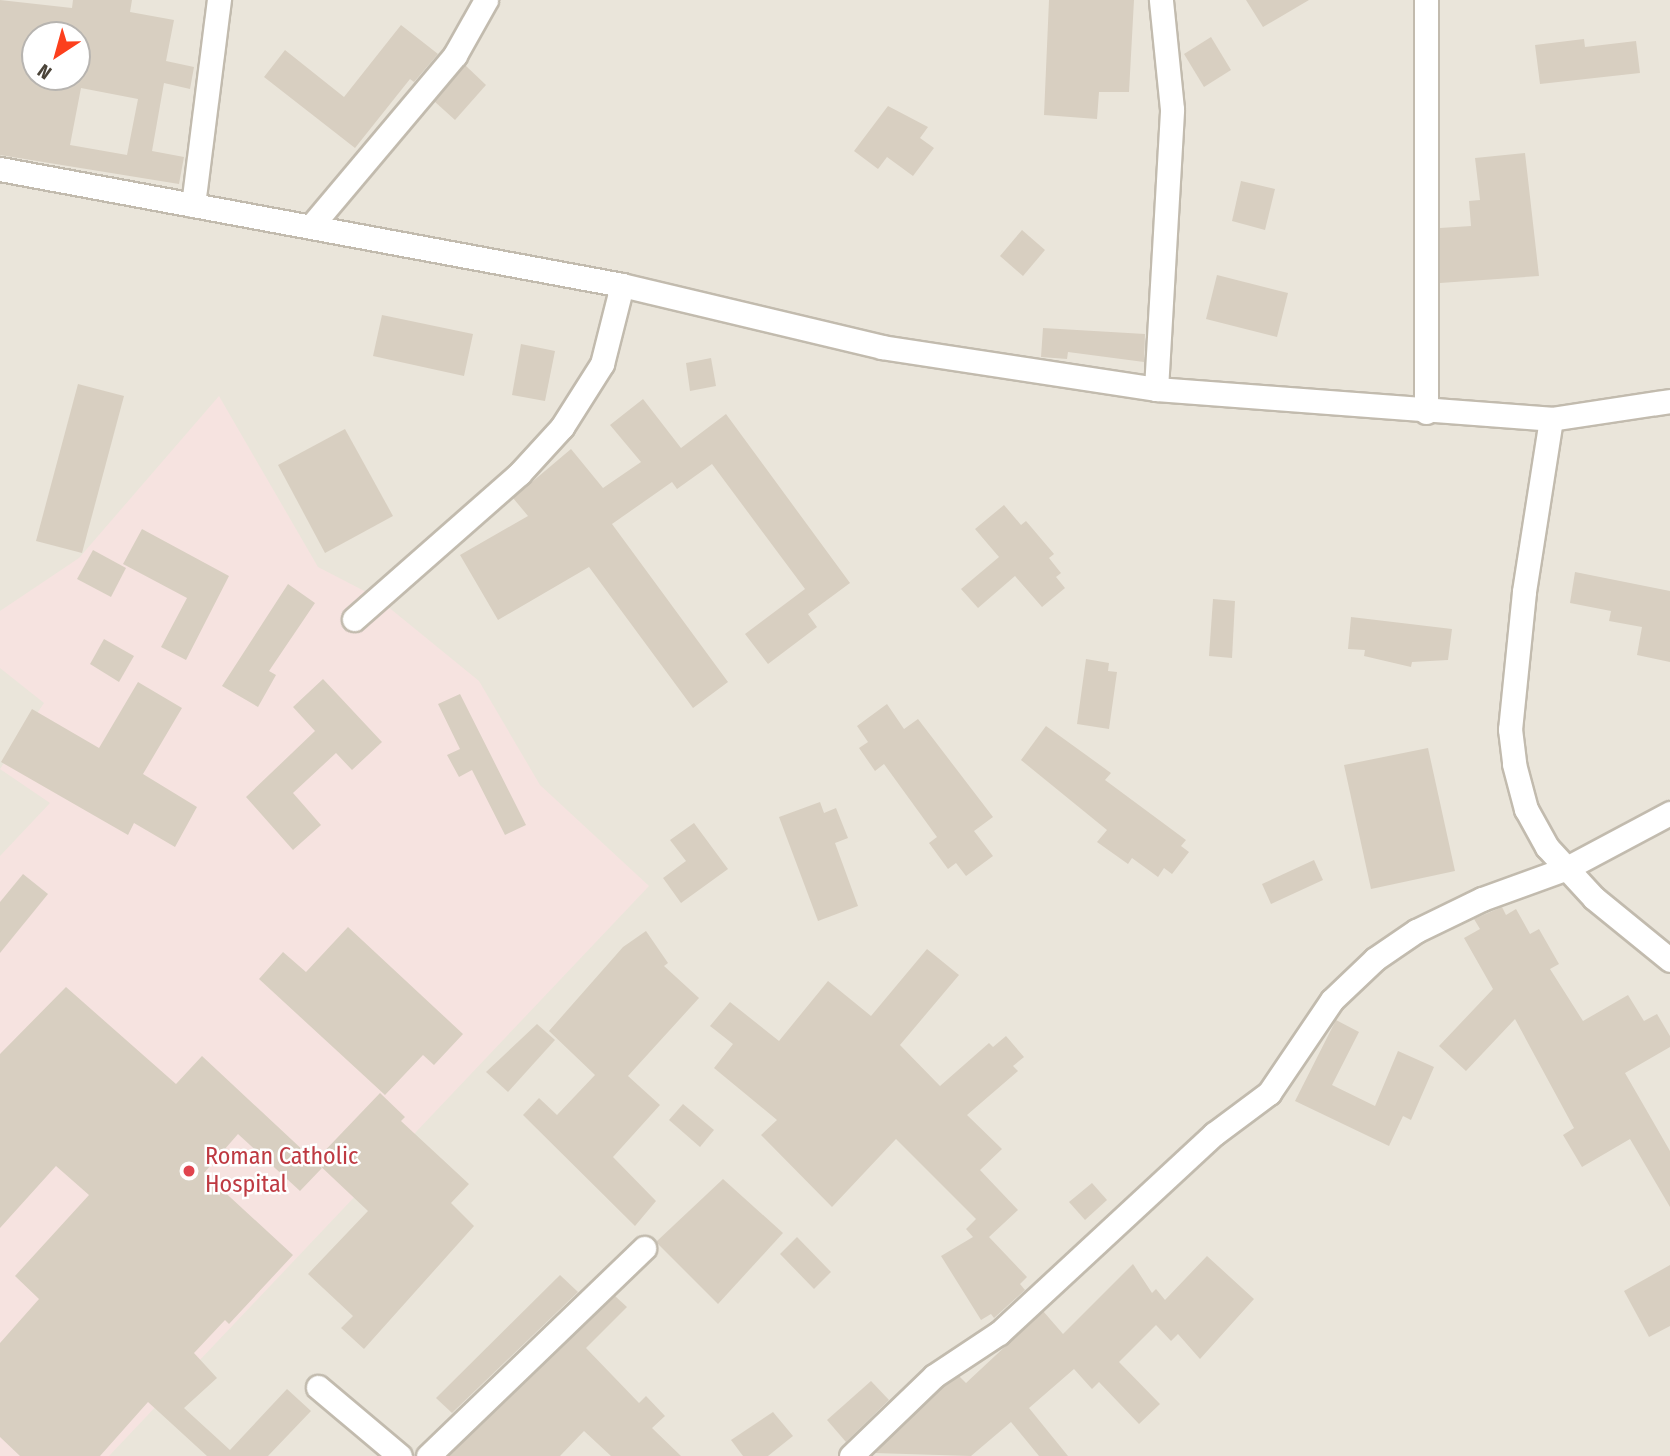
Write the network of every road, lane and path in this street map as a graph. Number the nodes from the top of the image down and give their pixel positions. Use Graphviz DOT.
graph roads {
  1 [pos="219,0"];
  2 [pos="486,0"];
  3 [pos="1161,0"];
  4 [pos="1426,0"];
  5 [pos="0,169"];
  6 [pos="193,205"];
  7 [pos="312,225"];
  8 [pos="622,285"];
  9 [pos="1156,389"];
  10 [pos="1670,401"];
  11 [pos="1426,412"];
  12 [pos="1551,419"];
  13 [pos="354,619"];
  14 [pos="1670,813"];
  15 [pos="1565,869"];
  16 [pos="1670,960"];
  17 [pos="644,1248"];
  18 [pos="318,1387"];
  19 [pos="400,1456"];
  20 [pos="428,1456"];
  21 [pos="851,1456"];
  1 -- 6 [label="street"];
  2 -- 7 [label="street"];
  3 -- 9 [label="street"];
  4 -- 11 [label="street"];
  5 -- 6 [label="street"];
  6 -- 7 [label="street"];
  7 -- 8 [label="street"];
  8 -- 9 [label="street"];
  8 -- 13 [label="street"];
  9 -- 11 [label="street"];
  10 -- 12 [label="street"];
  11 -- 12 [label="street"];
  12 -- 15 [label="street"];
  14 -- 15 [label="street"];
  15 -- 16 [label="street"];
  15 -- 21 [label="street"];
  17 -- 20 [label="street"];
  18 -- 19 [label="street"];
}
